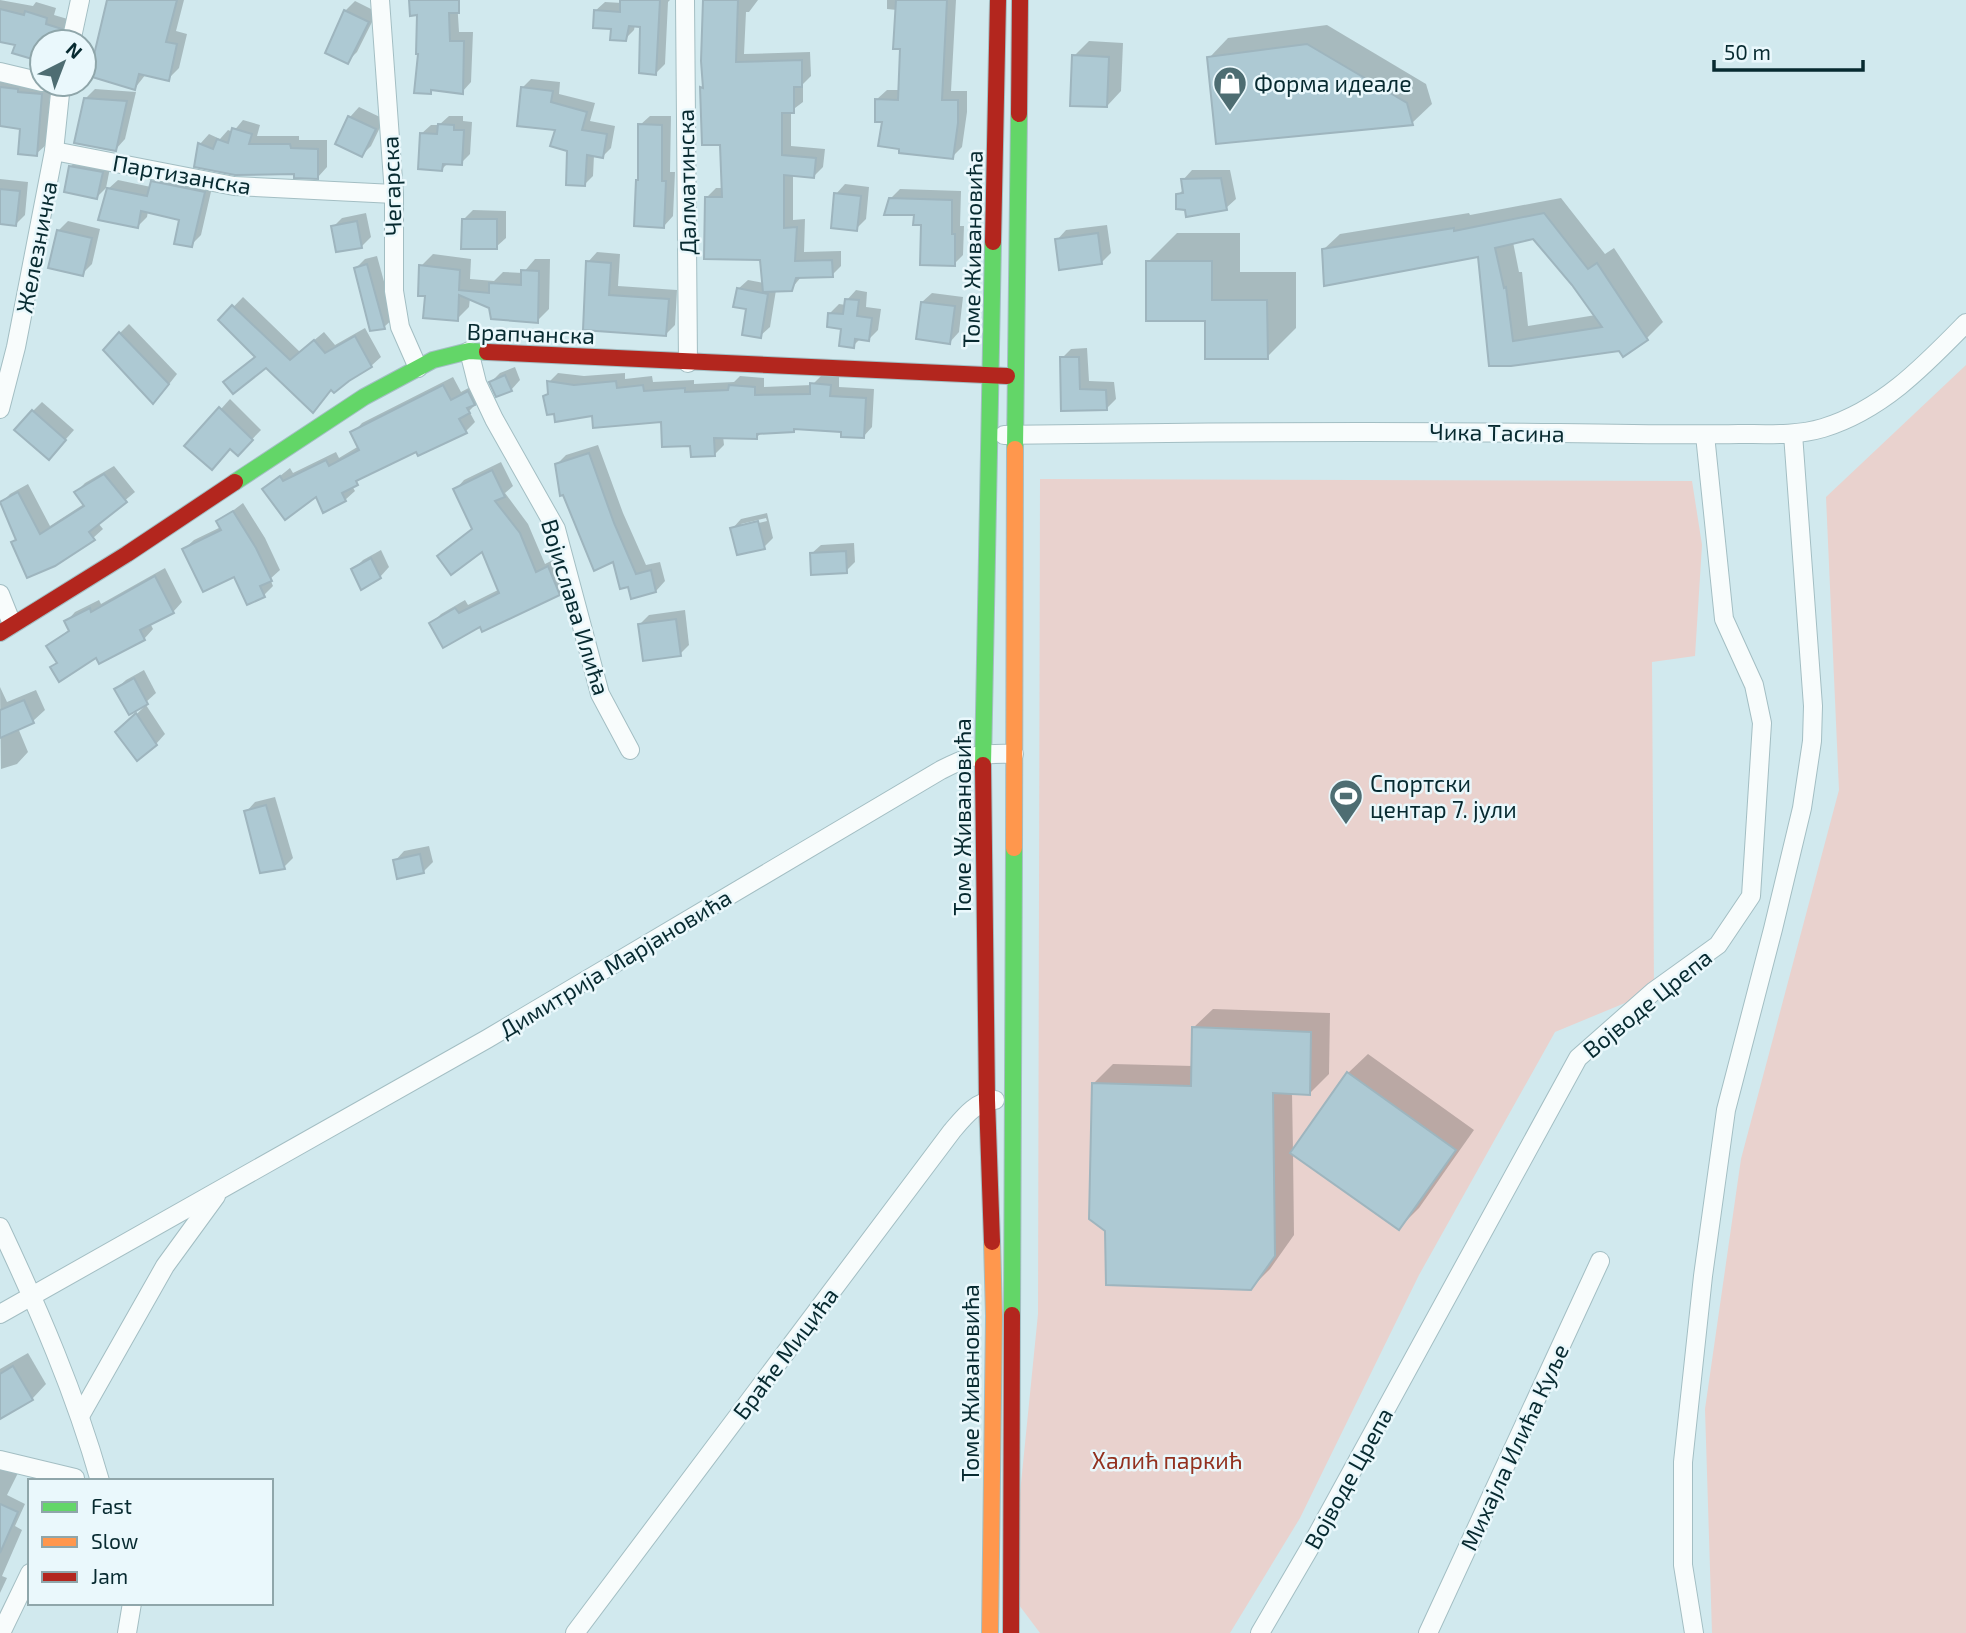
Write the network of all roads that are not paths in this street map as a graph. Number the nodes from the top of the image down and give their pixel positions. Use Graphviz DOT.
graph roads {
  1 [pos="80,0"];
  2 [pos="380,0"];
  3 [pos="685,0"];
  4 [pos="998,0"];
  5 [pos="1020,0"];
  6 [pos="74,28"];
  7 [pos="0,72"];
  8 [pos="28,79"];
  9 [pos="56,98"];
  10 [pos="54,151"];
  11 [pos="394,194"];
  12 [pos="1966,323"];
  13 [pos="469,351"];
  14 [pos="688,363"];
  15 [pos="418,368"];
  16 [pos="992,376"];
  17 [pos="1015,376"];
  18 [pos="0,409"];
  19 [pos="1793,434"];
  20 [pos="990,435"];
  21 [pos="1015,435"];
  22 [pos="1705,435"];
  23 [pos="0,594"];
  24 [pos="6,629"];
  25 [pos="630,750"];
  26 [pos="983,753"];
  27 [pos="1014,754"];
  28 [pos="1013,1098"];
  29 [pos="987,1100"];
  30 [pos="220,1190"];
  31 [pos="0,1227"];
  32 [pos="1600,1261"];
  33 [pos="33,1296"];
  34 [pos="0,1314"];
  35 [pos="80,1416"];
  36 [pos="90,1447"];
  37 [pos="0,1460"];
  38 [pos="75,1479"];
  39 [pos="99,1479"];
  40 [pos="28,1577"];
  41 [pos="132,1605"];
  42 [pos="1,1633"];
  43 [pos="127,1633"];
  44 [pos="575,1633"];
  45 [pos="990,1633"];
  46 [pos="1011,1633"];
  47 [pos="1259,1633"];
  48 [pos="1428,1633"];
  49 [pos="1694,1633"];
  1 -- 6 [label="street"];
  2 -- 11 [label="street, Чегарска"];
  3 -- 14 [label="street, Далматинска"];
  4 -- 16 [label="main road, Томе Живановића"];
  5 -- 17 [label="main road, Томе Живановића"];
  7 -- 8 [label="street"];
  9 -- 10 [label="street, Железничка"];
  10 -- 11 [label="street, Партизанска"];
  10 -- 18 [label="street, Железничка"];
  11 -- 15 [label="street, Чегарска"];
  12 -- 19 [label="street, Чика Тасина"];
  13 -- 14 [label="main road, Врапчанска"];
  13 -- 15 [label="main road, Врапчанска"];
  13 -- 25 [label="street, Војислава Илића"];
  14 -- 16 [label="main road, Врапчанска"];
  15 -- 24 [label="main road, Врапчанска"];
  16 -- 17 [label="main road, Врапчанска"];
  16 -- 20 [label="main road, Томе Живановића"];
  17 -- 21 [label="main road, Томе Живановића"];
  19 -- 22 [label="street, Чика Тасина"];
  19 -- 49 [label="street"];
  20 -- 21 [label="street, Чика Тасина"];
  20 -- 26 [label="main road, Томе Живановића"];
  21 -- 22 [label="street, Чика Тасина"];
  21 -- 27 [label="main road, Томе Живановића"];
  22 -- 47 [label="street, Војводе Црепа"];
  23 -- 24 [label="street"];
  26 -- 27 [label="street, Димитрија Марјановића"];
  26 -- 29 [label="main road, Томе Живановића"];
  26 -- 30 [label="street, Димитрија Марјановића"];
  27 -- 28 [label="main road, Томе Живановића"];
  28 -- 29 [label="street"];
  28 -- 46 [label="main road, Томе Живановића"];
  29 -- 44 [label="street, Браће Мицића"];
  29 -- 45 [label="main road, Томе Живановића"];
  30 -- 33 [label="street, Димитрија Марјановића"];
  30 -- 35 [label="street, Димитрија Марјановића"];
  31 -- 33 [label="street"];
  32 -- 48 [label="street, Михајла Илића Куље"];
  33 -- 34 [label="street, Димитрија Марјановића"];
  33 -- 35 [label="street"];
  35 -- 36 [label="street"];
  36 -- 38 [label="street"];
  36 -- 39 [label="street"];
  37 -- 38 [label="street"];
  40 -- 42 [label="street"];
  41 -- 43 [label="street"];
}
